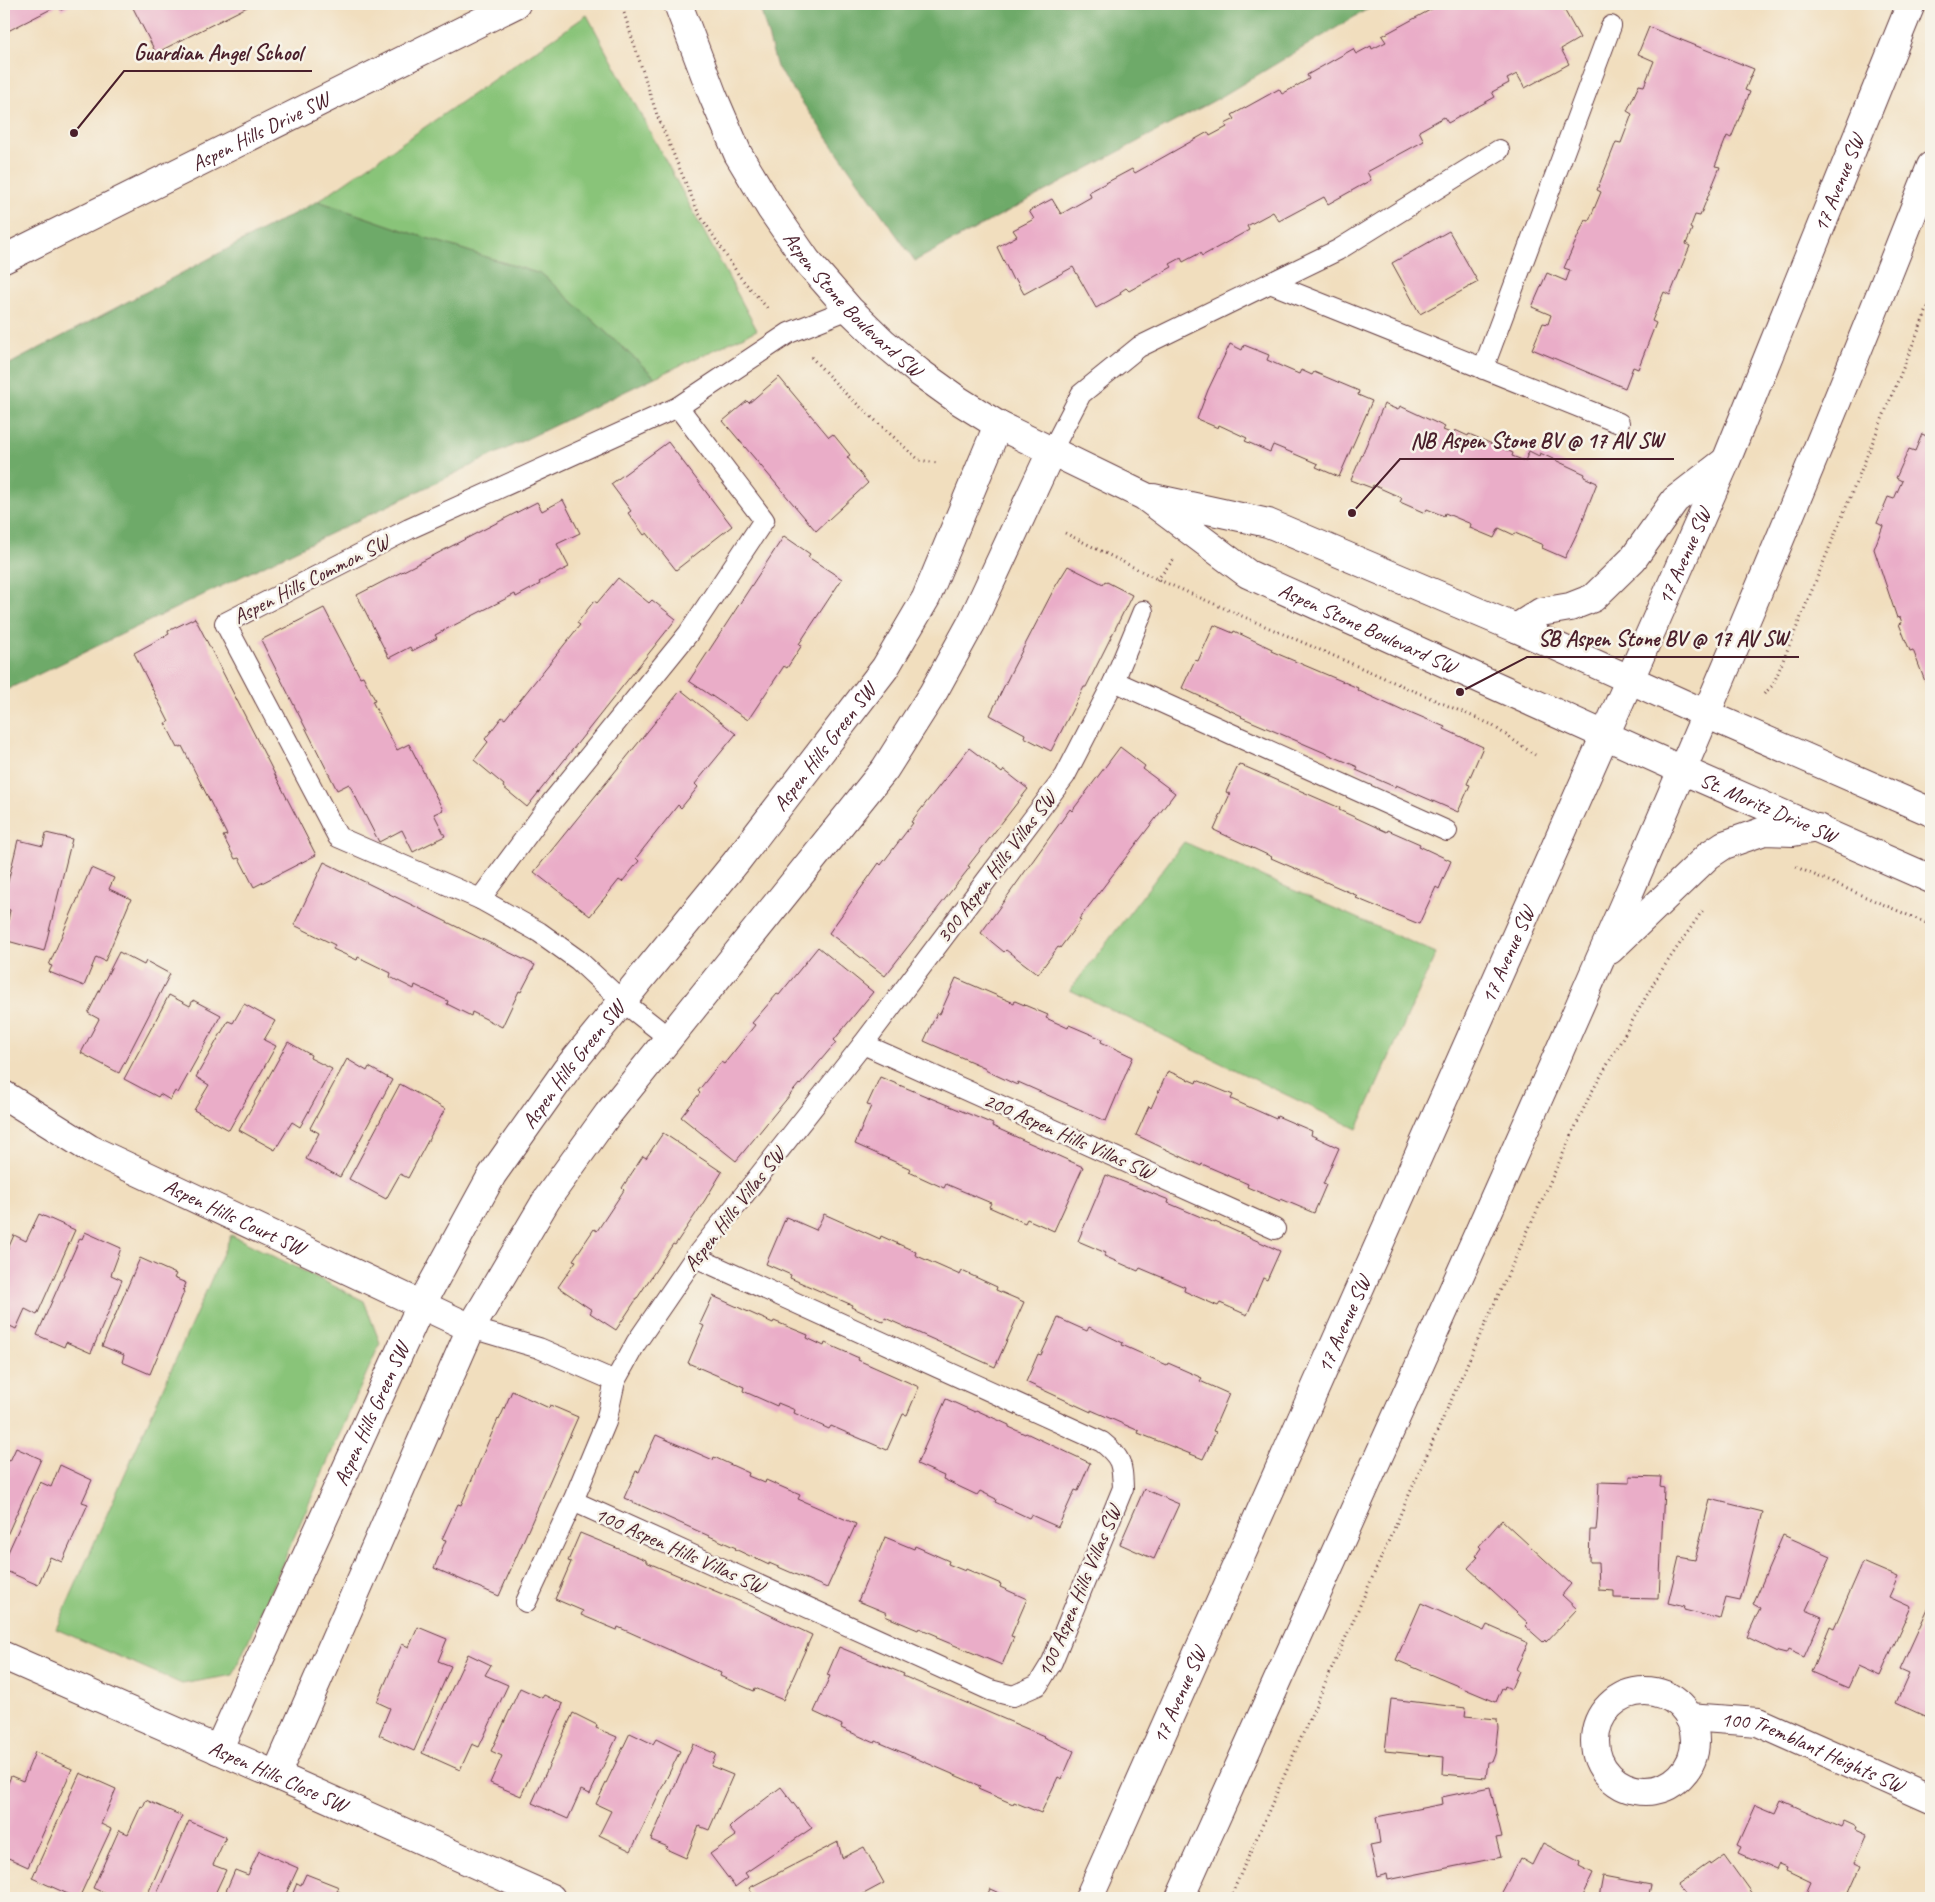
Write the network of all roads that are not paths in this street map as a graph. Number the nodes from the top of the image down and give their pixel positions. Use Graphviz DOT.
graph roads {
  1 [pos="516,4"];
  2 [pos="678,4"];
  3 [pos="1911,4"];
  4 [pos="1611,26"];
  5 [pos="1499,150"];
  6 [pos="1931,166"];
  7 [pos="4,259"];
  8 [pos="1270,283"];
  9 [pos="849,309"];
  10 [pos="1482,369"];
  11 [pos="678,408"];
  12 [pos="1619,423"];
  13 [pos="998,425"];
  14 [pos="1051,452"];
  15 [pos="1726,461"];
  16 [pos="1144,496"];
  17 [pos="1143,611"];
  18 [pos="1516,628"];
  19 [pos="1630,679"];
  20 [pos="1114,681"];
  21 [pos="1706,714"];
  22 [pos="1606,736"];
  23 [pos="1682,770"];
  24 [pos="1931,812"];
  25 [pos="1818,828"];
  26 [pos="1447,831"];
  27 [pos="1931,879"];
  28 [pos="480,899"];
  29 [pos="1601,958"];
  30 [pos="622,1001"];
  31 [pos="669,1038"];
  32 [pos="863,1044"];
  33 [pos="4,1095"];
  34 [pos="1275,1228"];
  35 [pos="695,1257"];
  36 [pos="421,1305"];
  37 [pos="471,1328"];
  38 [pos="615,1381"];
  39 [pos="572,1501"];
  40 [pos="526,1602"];
  41 [pos="4,1656"];
  42 [pos="1689,1717"];
  43 [pos="218,1750"];
  44 [pos="276,1775"];
  45 [pos="1931,1799"];
  46 [pos="551,1898"];
  47 [pos="1089,1898"];
  48 [pos="1180,1898"];
  1 -- 7 [label="street, Aspen Hills Drive SW"];
  2 -- 9 [label="street, Aspen Stone Boulevard SW"];
  3 -- 15 [label="street, 17 Avenue SW"];
  4 -- 10 [label="lane"];
  5 -- 8 [label="lane"];
  6 -- 21 [label="street"];
  8 -- 10 [label="lane"];
  8 -- 14 [label="lane"];
  9 -- 11 [label="lane, Aspen Hills Common SW"];
  9 -- 13 [label="street, Aspen Stone Boulevard SW"];
  10 -- 12 [label="lane"];
  11 -- 28 [label="lane"];
  11 -- 28 [label="lane, Aspen Hills Common SW"];
  13 -- 14 [label="street, Aspen Stone Boulevard SW"];
  13 -- 30 [label="street, Aspen Hills Green SW"];
  14 -- 16 [label="street, Aspen Stone Boulevard SW"];
  14 -- 31 [label="street"];
  15 -- 18 [label="street"];
  15 -- 19 [label="street, 17 Avenue SW"];
  16 -- 18 [label="street, Aspen Stone Boulevard SW"];
  16 -- 22 [label="street, Aspen Stone Boulevard SW"];
  17 -- 20 [label="lane, 300 Aspen Hills Villas SW"];
  18 -- 19 [label="street, Aspen Stone Boulevard SW"];
  19 -- 21 [label="street"];
  19 -- 22 [label="street, 17 Avenue SW"];
  20 -- 26 [label="lane"];
  20 -- 32 [label="lane, 300 Aspen Hills Villas SW"];
  21 -- 23 [label="street"];
  21 -- 24 [label="street"];
  22 -- 23 [label="street, St. Moritz Drive SW"];
  22 -- 47 [label="street, 17 Avenue SW"];
  23 -- 25 [label="street, St. Moritz Drive SW"];
  23 -- 29 [label="street"];
  25 -- 27 [label="street, St. Moritz Drive SW"];
  25 -- 29 [label="street"];
  28 -- 30 [label="lane, Aspen Hills Common SW"];
  29 -- 48 [label="street"];
  30 -- 31 [label="lane, Aspen Hills Common SW"];
  30 -- 36 [label="street, Aspen Hills Green SW"];
  31 -- 37 [label="street"];
  32 -- 34 [label="lane, 200 Aspen Hills Villas SW"];
  32 -- 35 [label="lane, Aspen Hills Villas SW"];
  33 -- 36 [label="street, Aspen Hills Court SW"];
  35 -- 38 [label="lane, Aspen Hills Villas SW"];
  35 -- 39 [label="lane, 100 Aspen Hills Villas SW"];
  36 -- 37 [label="street, Aspen Hills Court SW"];
  36 -- 43 [label="street, Aspen Hills Green SW"];
  37 -- 38 [label="lane"];
  37 -- 44 [label="street"];
  38 -- 39 [label="lane, Aspen Hills Villas SW"];
  39 -- 40 [label="lane, Aspen Hills Villas SW"];
  41 -- 43 [label="street, Aspen Hills Close SW"];
  42 -- 45 [label="street, 100 Tremblant Heights SW"];
  43 -- 44 [label="street, Aspen Hills Close SW"];
  44 -- 46 [label="street, Aspen Hills Close SW"];
}
